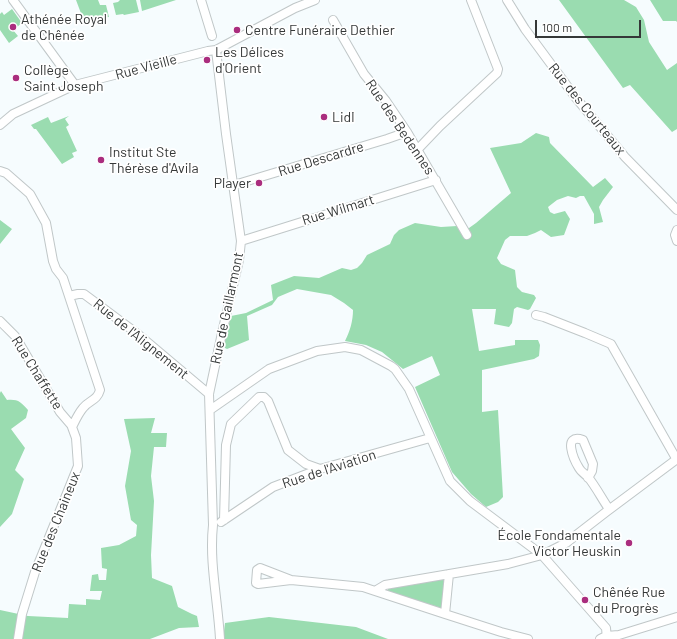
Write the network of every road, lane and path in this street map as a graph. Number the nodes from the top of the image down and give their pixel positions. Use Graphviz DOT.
graph roads {
  1 [pos="13,0"];
  2 [pos="201,0"];
  3 [pos="314,0"];
  4 [pos="470,0"];
  5 [pos="507,0"];
  6 [pos="301,2"];
  7 [pos="333,20"];
  8 [pos="212,36"];
  9 [pos="216,50"];
  10 [pos="75,85"];
  11 [pos="0,125"];
  12 [pos="407,132"];
  13 [pos="418,149"];
  14 [pos="0,171"];
  15 [pos="436,180"];
  16 [pos="234,185"];
  17 [pos="677,210"];
  18 [pos="677,230"];
  19 [pos="468,235"];
  20 [pos="241,241"];
  21 [pos="677,241"];
  22 [pos="69,296"];
  23 [pos="536,315"];
  24 [pos="0,321"];
  25 [pos="209,394"];
  26 [pos="210,410"];
  27 [pos="72,426"];
  28 [pos="430,438"];
  29 [pos="677,459"];
  30 [pos="320,469"];
  31 [pos="588,478"];
  32 [pos="609,509"];
  33 [pos="224,520"];
  34 [pos="213,525"];
  35 [pos="542,555"];
  36 [pos="449,574"];
  37 [pos="291,580"];
  38 [pos="375,591"];
  39 [pos="445,614"];
  40 [pos="677,617"];
  41 [pos="604,638"];
  42 [pos="18,639"];
  43 [pos="220,639"];
  44 [pos="528,639"];
  1 -- 10 [label="street"];
  2 -- 8 [label="street"];
  3 -- 6 [label="street"];
  4 -- 13 [label="street"];
  5 -- 17 [label="street, Rue des Courteaux"];
  6 -- 9 [label="street"];
  7 -- 12 [label="street, Rue des Bedennes"];
  9 -- 10 [label="street, Rue Vieille"];
  9 -- 16 [label="street, Rue de Gaillarmont"];
  10 -- 11 [label="street, Rue Vieille"];
  12 -- 13 [label="street, Rue des Bedennes"];
  12 -- 16 [label="street, Rue Descardre"];
  13 -- 15 [label="street, Rue des Bedennes"];
  14 -- 22 [label="street"];
  15 -- 19 [label="street, Rue des Bedennes"];
  15 -- 20 [label="street, Rue Wilmart"];
  16 -- 20 [label="street, Rue de Gaillarmont"];
  18 -- 21 [label="street"];
  20 -- 25 [label="street, Rue de Gaillarmont"];
  22 -- 25 [label="street, Rue de l'Alignement"];
  22 -- 27 [label="street"];
  23 -- 29 [label="street"];
  24 -- 27 [label="street, Rue Chaffette"];
  25 -- 26 [label="street, Rue de Gaillarmont"];
  26 -- 28 [label="street"];
  26 -- 34 [label="street, Rue de Gaillarmont"];
  27 -- 42 [label="street, Rue des Chaineux"];
  28 -- 30 [label="street, Rue de l'Aviation"];
  28 -- 35 [label="street"];
  29 -- 32 [label="street"];
  30 -- 33 [label="street, Rue de l'Aviation"];
  30 -- 33 [label="street"];
  31 -- 32 [label="street"];
  32 -- 35 [label="street"];
  33 -- 34 [label="street, Rue de l'Aviation"];
  34 -- 43 [label="street, Rue de Gaillarmont"];
  35 -- 36 [label="street"];
  35 -- 41 [label="street"];
  36 -- 38 [label="street"];
  36 -- 39 [label="street"];
  37 -- 38 [label="street"];
  38 -- 39 [label="street"];
  39 -- 44 [label="street"];
  40 -- 41 [label="street"];
}
